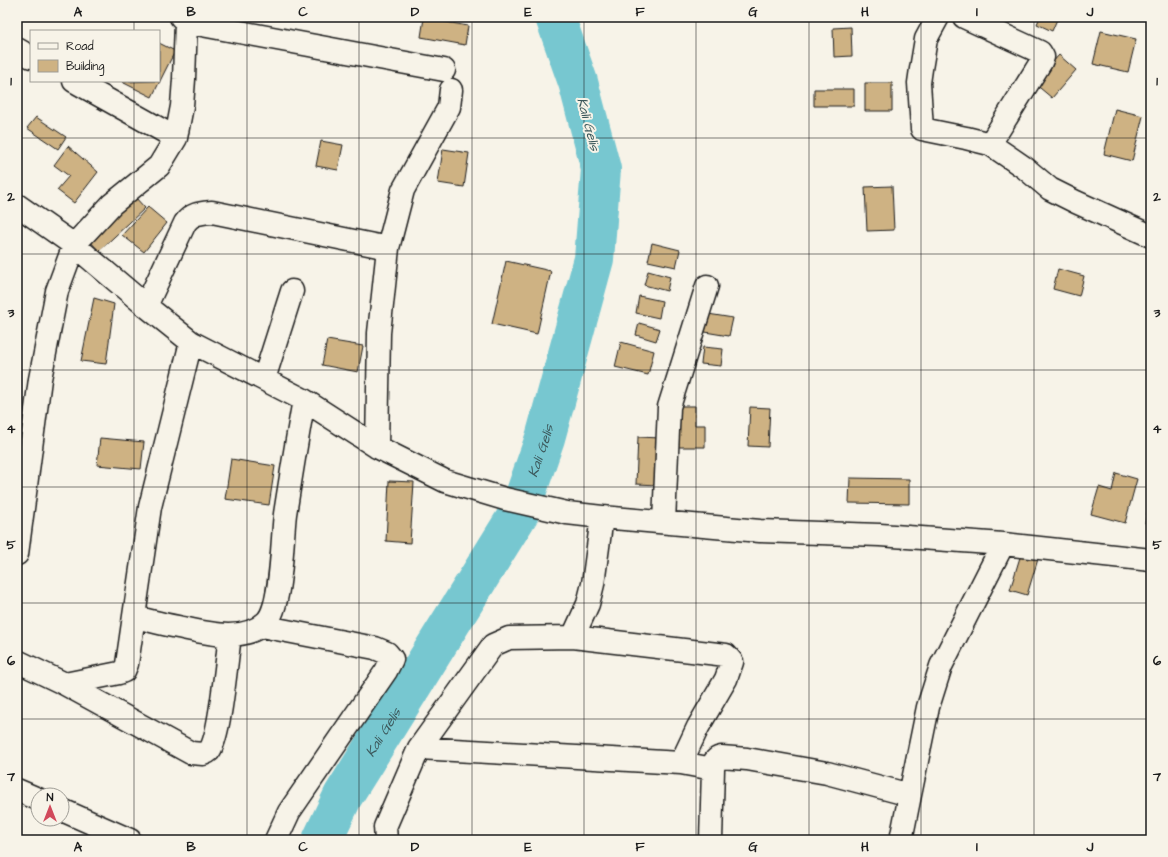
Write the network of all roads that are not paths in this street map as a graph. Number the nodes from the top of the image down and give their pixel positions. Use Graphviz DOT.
graph roads {
  1 [pos="938,17"];
  2 [pos="964,17"];
  3 [pos="183,19"];
  4 [pos="17,49"];
  5 [pos="30,56"];
  6 [pos="76,82"];
  7 [pos="176,138"];
  8 [pos="990,144"];
  9 [pos="17,205"];
  10 [pos="1151,236"];
  11 [pos="74,245"];
  12 [pos="388,248"];
  13 [pos="707,286"];
  14 [pos="292,291"];
  15 [pos="146,306"];
  16 [pos="191,342"];
  17 [pos="264,379"];
  18 [pos="304,400"];
  19 [pos="377,447"];
  20 [pos="602,518"];
  21 [pos="664,522"];
  22 [pos="1003,544"];
  23 [pos="18,546"];
  24 [pos="1151,560"];
  25 [pos="134,616"];
  26 [pos="261,626"];
  27 [pos="230,635"];
  28 [pos="573,637"];
  29 [pos="17,661"];
  30 [pos="64,684"];
  31 [pos="419,748"];
  32 [pos="681,763"];
  33 [pos="714,769"];
  34 [pos="17,790"];
  35 [pos="910,794"];
  36 [pos="30,796"];
  37 [pos="70,814"];
  38 [pos="130,840"];
  39 [pos="276,840"];
  40 [pos="386,840"];
  41 [pos="711,840"];
  42 [pos="901,840"];
  1 -- 8 [label="street"];
  2 -- 8 [label="street"];
  3 -- 7 [label="street"];
  3 -- 12 [label="street"];
  4 -- 5 [label="street"];
  6 -- 7 [label="street"];
  7 -- 11 [label="street"];
  8 -- 10 [label="street"];
  9 -- 11 [label="street"];
  11 -- 15 [label="street"];
  11 -- 23 [label="street"];
  12 -- 15 [label="street"];
  12 -- 19 [label="street"];
  13 -- 21 [label="street"];
  14 -- 17 [label="street"];
  15 -- 16 [label="street"];
  16 -- 17 [label="street"];
  16 -- 25 [label="street"];
  17 -- 18 [label="street"];
  18 -- 19 [label="street"];
  18 -- 26 [label="street"];
  19 -- 20 [label="street"];
  20 -- 21 [label="street"];
  20 -- 28 [label="street"];
  21 -- 22 [label="street"];
  22 -- 24 [label="street"];
  22 -- 35 [label="street"];
  25 -- 27 [label="street"];
  25 -- 30 [label="street"];
  26 -- 27 [label="street"];
  26 -- 39 [label="street"];
  27 -- 30 [label="street"];
  28 -- 31 [label="street"];
  28 -- 32 [label="street"];
  29 -- 30 [label="street"];
  31 -- 32 [label="street"];
  31 -- 40 [label="street"];
  32 -- 33 [label="street"];
  33 -- 35 [label="street"];
  33 -- 41 [label="street"];
  34 -- 36 [label="street"];
  35 -- 42 [label="street"];
  37 -- 38 [label="street"];
}
